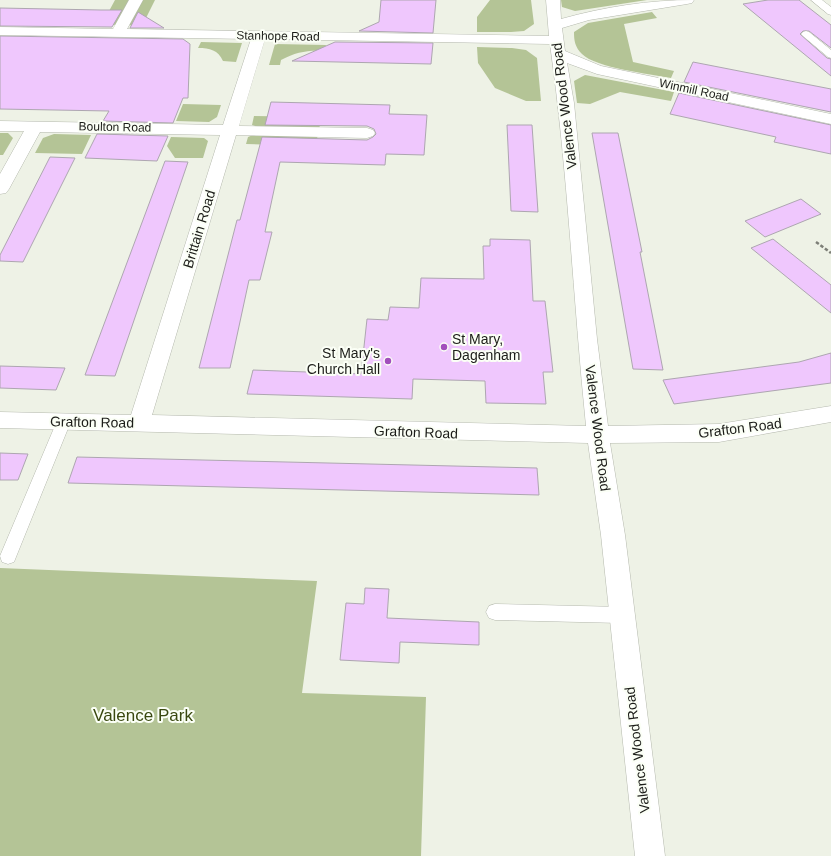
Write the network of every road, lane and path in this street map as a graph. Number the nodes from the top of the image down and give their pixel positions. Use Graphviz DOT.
graph roads {
  1 [pos="136,0"];
  2 [pos="553,0"];
  3 [pos="686,0"];
  4 [pos="816,0"];
  5 [pos="831,12"];
  6 [pos="0,32"];
  7 [pos="118,33"];
  8 [pos="806,34"];
  9 [pos="259,36"];
  10 [pos="557,40"];
  11 [pos="831,55"];
  12 [pos="831,119"];
  13 [pos="0,126"];
  14 [pos="35,126"];
  15 [pos="231,129"];
  16 [pos="367,133"];
  17 [pos="0,189"];
  18 [pos="816,242"];
  19 [pos="831,253"];
  20 [pos="831,414"];
  21 [pos="0,420"];
  22 [pos="64,421"];
  23 [pos="139,423"];
  24 [pos="598,435"];
  25 [pos="8,557"];
  26 [pos="495,612"];
  27 [pos="621,616"];
  28 [pos="650,856"];
  1 -- 7 [label="street"];
  2 -- 10 [label="street, Valence Wood Road"];
  3 -- 10 [label="street"];
  4 -- 5 [label="lane"];
  6 -- 7 [label="street, Stanhope Road"];
  7 -- 9 [label="street, Stanhope Road"];
  8 -- 11 [label="lane"];
  9 -- 10 [label="street, Stanhope Road"];
  9 -- 15 [label="street, Brittain Road"];
  10 -- 12 [label="street, Winmill Road"];
  10 -- 24 [label="street, Valence Wood Road"];
  13 -- 14 [label="street, Boulton Road"];
  14 -- 15 [label="street, Boulton Road"];
  14 -- 17 [label="street"];
  15 -- 16 [label="street, Boulton Road"];
  15 -- 23 [label="street, Brittain Road"];
  18 -- 19 [label="path"];
  20 -- 24 [label="street, Grafton Road"];
  21 -- 22 [label="street, Grafton Road"];
  22 -- 23 [label="street, Grafton Road"];
  22 -- 25 [label="lane"];
  23 -- 24 [label="street, Grafton Road"];
  24 -- 27 [label="street, Valence Wood Road"];
  26 -- 27 [label="lane"];
  27 -- 28 [label="street, Valence Wood Road"];
}
